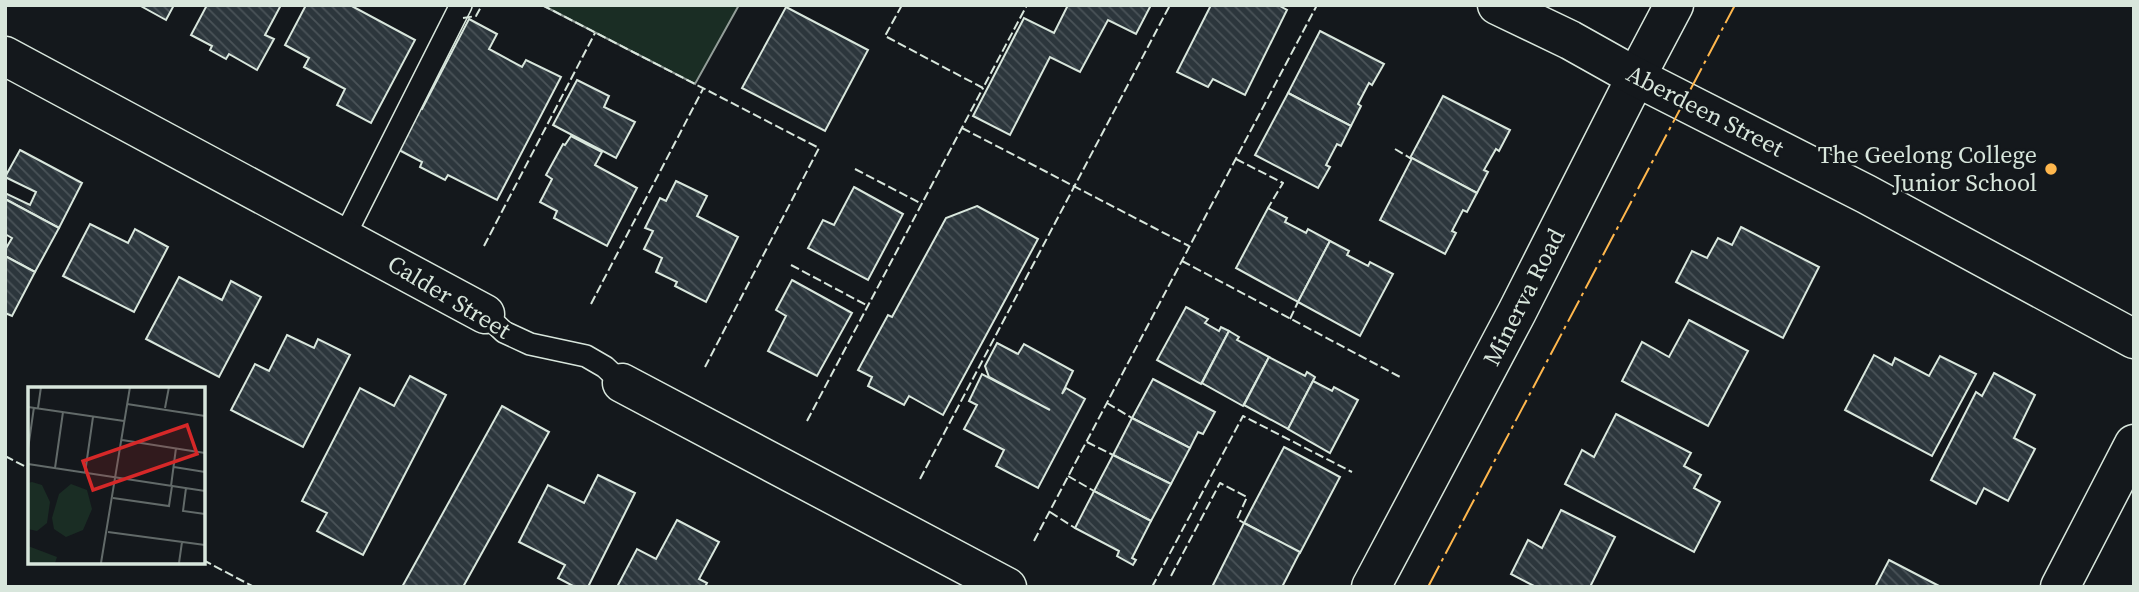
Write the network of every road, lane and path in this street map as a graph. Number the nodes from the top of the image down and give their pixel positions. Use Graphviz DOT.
graph roads {
  1 [pos="461,5"];
  2 [pos="1497,5"];
  3 [pos="1674,5"];
  4 [pos="5,56"];
  5 [pos="1636,76"];
  6 [pos="344,237"];
  7 [pos="485,314"];
  8 [pos="2134,338"];
  9 [pos="622,383"];
  10 [pos="2134,444"];
  11 [pos="1007,587"];
  12 [pos="1371,587"];
  13 [pos="2060,587"];
  1 -- 6 [label="lane"];
  2 -- 5 [label="street, Aberdeen Street"];
  3 -- 5 [label="street, Minerva Road"];
  4 -- 6 [label="street, Calder Street"];
  5 -- 8 [label="street, Aberdeen Street"];
  5 -- 12 [label="street, Minerva Road"];
  6 -- 7 [label="street, Calder Street"];
  7 -- 9 [label="lane, Calder Street"];
  9 -- 11 [label="street, Calder Street"];
  10 -- 13 [label="street"];
}
